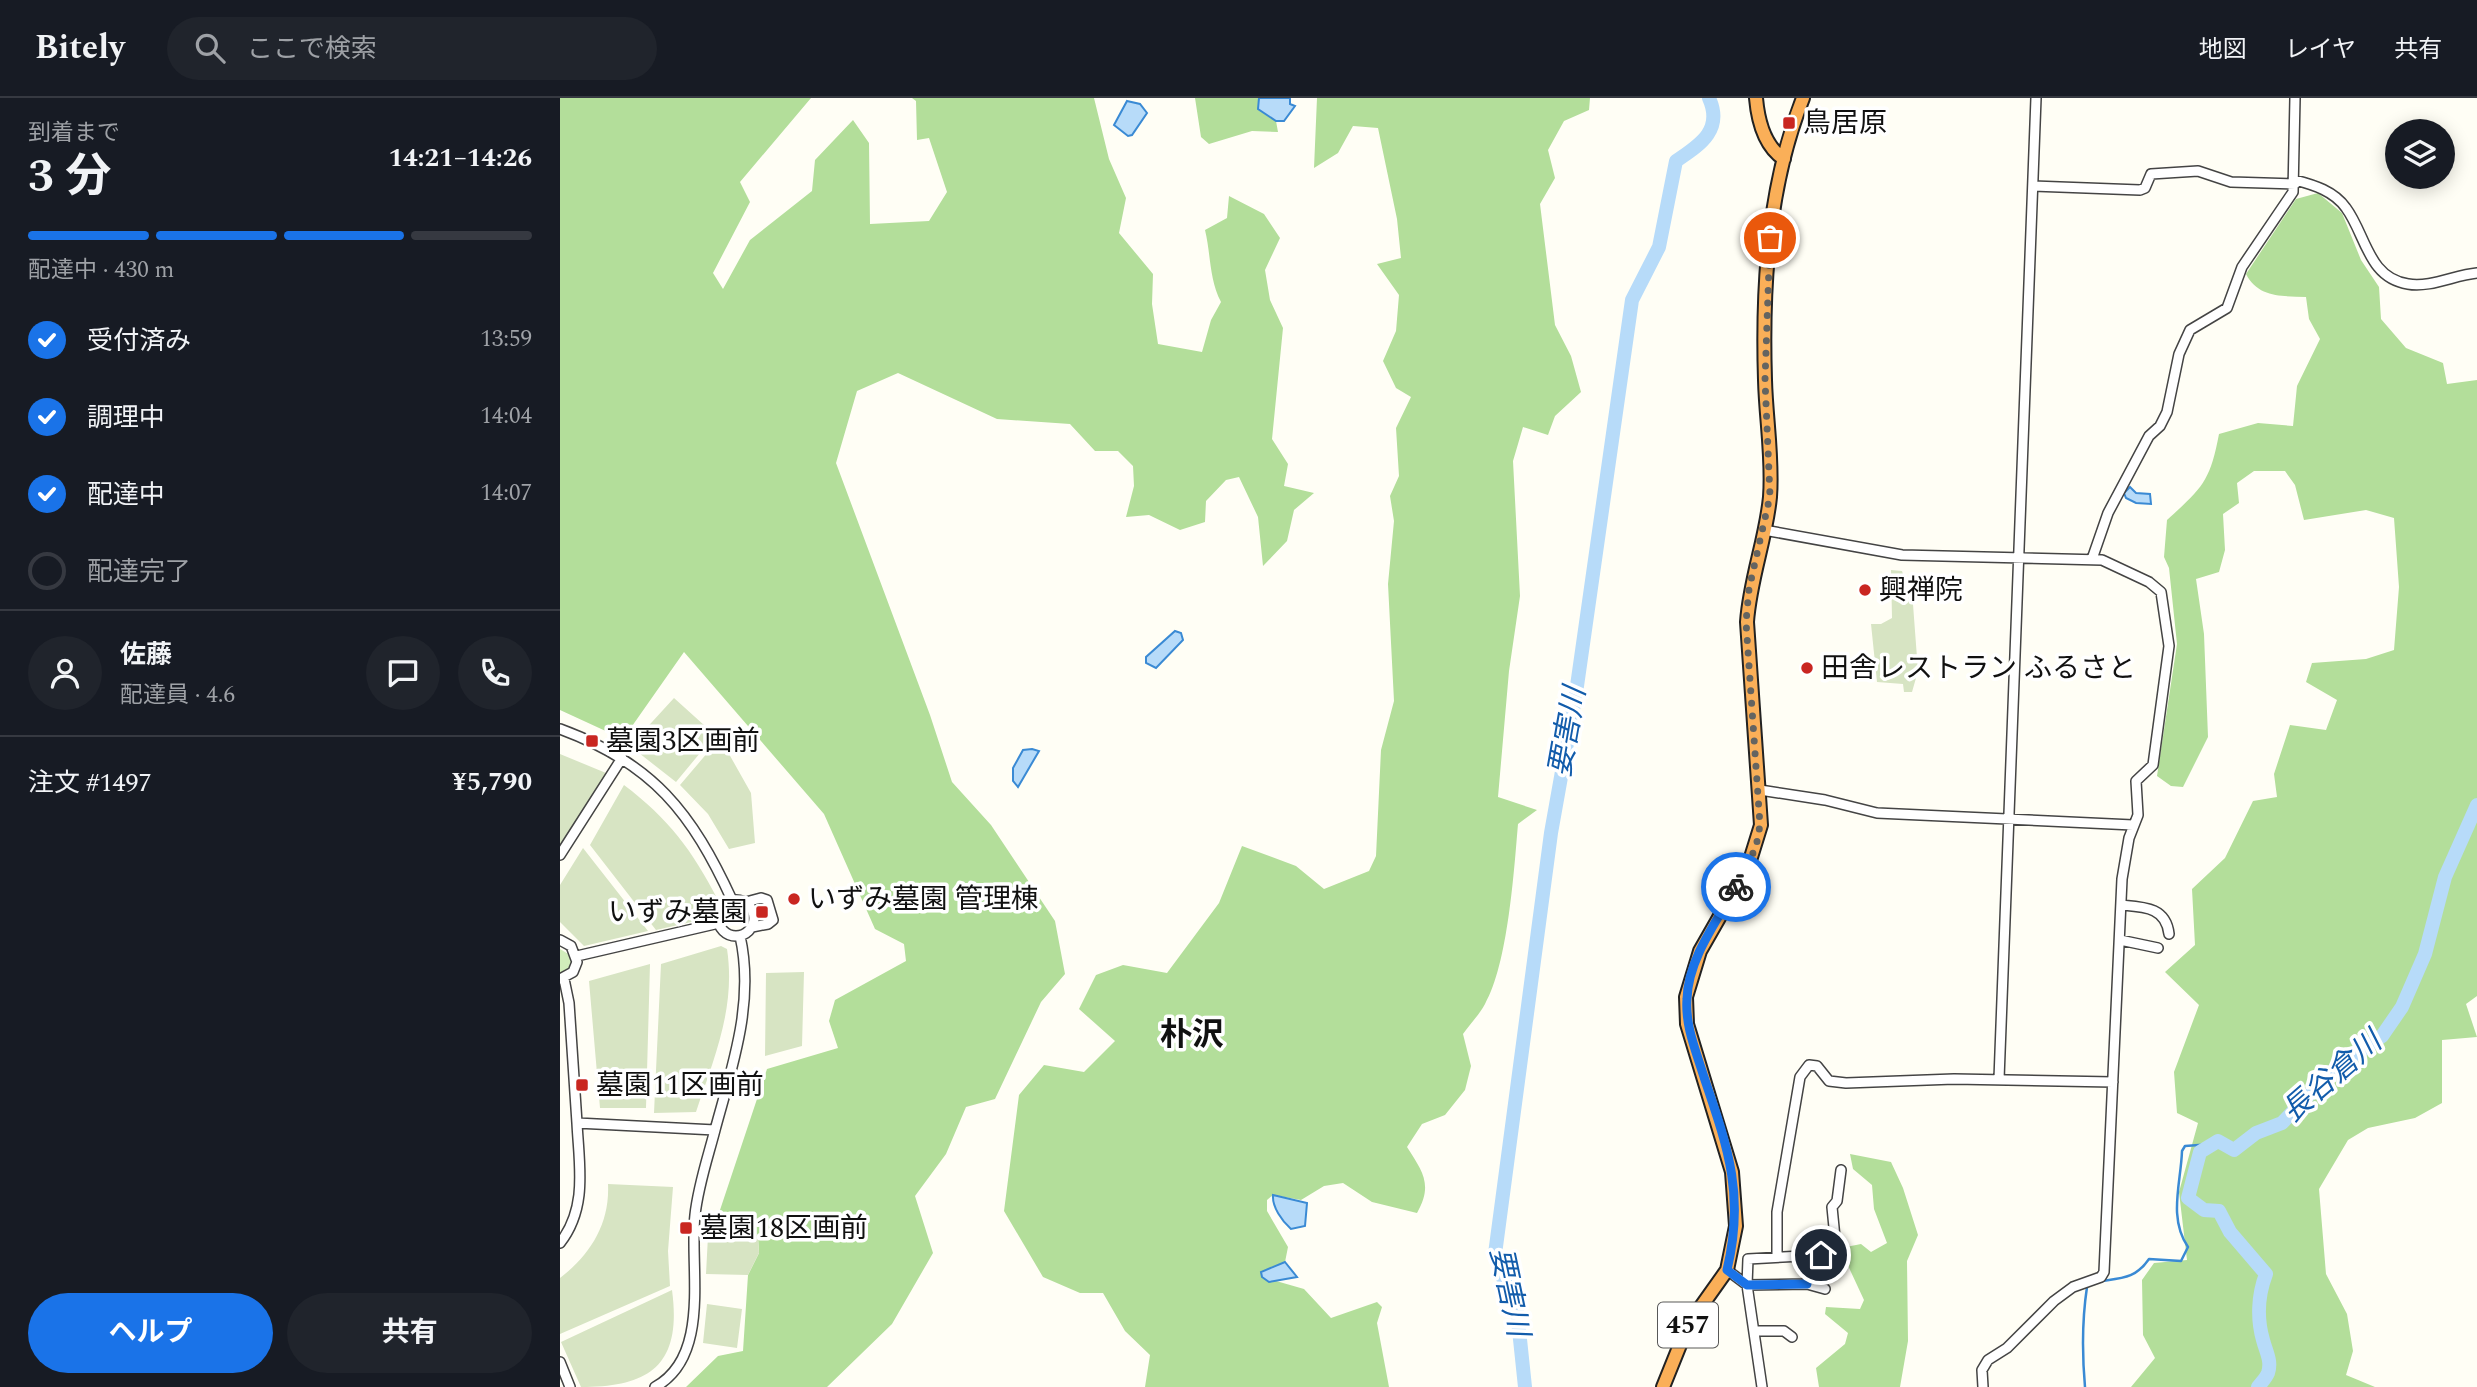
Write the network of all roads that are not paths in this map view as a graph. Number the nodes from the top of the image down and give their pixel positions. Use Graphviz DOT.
graph roads {
  1 [pos="1756,98"];
  2 [pos="1803,98"];
  3 [pos="2036,98"];
  4 [pos="2295,98"];
  5 [pos="1784,159"];
  6 [pos="2295,182"];
  7 [pos="2033,186"];
  8 [pos="2477,273"];
  9 [pos="1764,530"];
  10 [pos="2019,558"];
  11 [pos="2092,559"];
  12 [pos="560,729"];
  13 [pos="622,758"];
  14 [pos="1760,790"];
  15 [pos="2009,819"];
  16 [pos="2133,825"];
  17 [pos="560,855"];
  18 [pos="732,900"];
  19 [pos="746,902"];
  20 [pos="2121,905"];
  21 [pos="719,923"];
  22 [pos="752,927"];
  23 [pos="2169,934"];
  24 [pos="740,936"];
  25 [pos="560,940"];
  26 [pos="2120,940"];
  27 [pos="2158,948"];
  28 [pos="577,956"];
  29 [pos="562,979"];
  30 [pos="565,1025"];
  31 [pos="1999,1079"];
  32 [pos="2113,1082"];
  33 [pos="577,1123"];
  34 [pos="715,1130"];
  35 [pos="1841,1170"];
  36 [pos="560,1242"];
  37 [pos="1811,1254"];
  38 [pos="1777,1256"];
  39 [pos="1727,1270"];
  40 [pos="1807,1284"];
  41 [pos="1747,1285"];
  42 [pos="1825,1289"];
  43 [pos="1755,1331"];
  44 [pos="1792,1337"];
  45 [pos="560,1362"];
  46 [pos="570,1387"];
  47 [pos="655,1387"];
  48 [pos="1662,1387"];
  49 [pos="1762,1387"];
  50 [pos="1983,1387"];
  1 -- 5 [label="highway"];
  2 -- 5 [label="highway, 457"];
  3 -- 7 [label="street"];
  4 -- 6 [label="street"];
  5 -- 9 [label="highway, 457"];
  6 -- 7 [label="street"];
  6 -- 8 [label="street"];
  6 -- 11 [label="street"];
  7 -- 10 [label="street"];
  9 -- 10 [label="street"];
  9 -- 14 [label="highway, 457"];
  10 -- 11 [label="street"];
  10 -- 15 [label="street"];
  11 -- 16 [label="street"];
  12 -- 13 [label="street"];
  13 -- 17 [label="street"];
  13 -- 18 [label="street"];
  14 -- 15 [label="street"];
  14 -- 39 [label="highway, 457"];
  15 -- 16 [label="street"];
  15 -- 31 [label="street"];
  16 -- 20 [label="street"];
  18 -- 19 [label="street"];
  18 -- 21 [label="street"];
  19 -- 22 [label="street"];
  19 -- 22 [label="street"];
  20 -- 23 [label="street"];
  20 -- 26 [label="street"];
  21 -- 24 [label="street"];
  21 -- 28 [label="street"];
  22 -- 24 [label="street"];
  24 -- 34 [label="street"];
  25 -- 28 [label="street"];
  26 -- 27 [label="street"];
  26 -- 32 [label="street"];
  28 -- 29 [label="street"];
  29 -- 30 [label="street"];
  30 -- 33 [label="street"];
  31 -- 32 [label="street"];
  31 -- 38 [label="street"];
  32 -- 50 [label="street"];
  33 -- 34 [label="street"];
  33 -- 36 [label="street"];
  34 -- 47 [label="street"];
  35 -- 37 [label="street"];
  37 -- 38 [label="street"];
  37 -- 40 [label="street"];
  38 -- 41 [label="street"];
  39 -- 41 [label="street"];
  39 -- 48 [label="highway, 457"];
  40 -- 41 [label="street"];
  40 -- 42 [label="street"];
  41 -- 43 [label="street"];
  43 -- 44 [label="street"];
  43 -- 49 [label="street"];
  45 -- 46 [label="street"];
}
